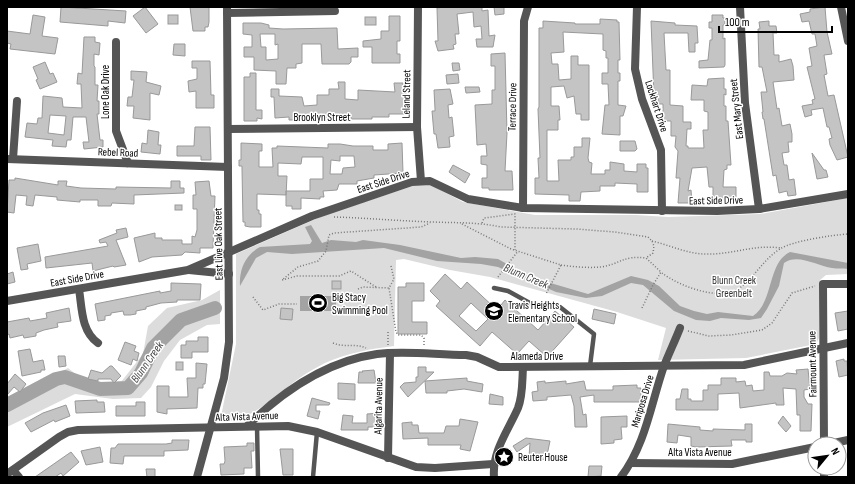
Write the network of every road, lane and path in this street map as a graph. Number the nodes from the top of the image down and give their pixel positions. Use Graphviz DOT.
graph roads {
  1 [pos="418,7"];
  2 [pos="528,7"];
  3 [pos="637,7"];
  4 [pos="740,7"];
  5 [pos="841,7"];
  6 [pos="227,10"];
  7 [pos="335,11"];
  8 [pos="848,41"];
  9 [pos="116,42"];
  10 [pos="17,101"];
  11 [pos="417,128"];
  12 [pos="228,129"];
  13 [pos="10,159"];
  14 [pos="128,163"];
  15 [pos="228,167"];
  16 [pos="421,181"];
  17 [pos="848,194"];
  18 [pos="522,208"];
  19 [pos="760,209"];
  20 [pos="662,211"];
  21 [pos="327,217"];
  22 [pos="432,222"];
  23 [pos="460,223"];
  24 [pos="482,223"];
  25 [pos="515,227"];
  26 [pos="848,234"];
  27 [pos="652,241"];
  28 [pos="781,248"];
  29 [pos="515,250"];
  30 [pos="228,251"];
  31 [pos="518,251"];
  32 [pos="646,258"];
  33 [pos="561,265"];
  34 [pos="391,266"];
  35 [pos="188,270"];
  36 [pos="661,272"];
  37 [pos="229,274"];
  38 [pos="498,277"];
  39 [pos="823,284"];
  40 [pos="848,284"];
  41 [pos="376,287"];
  42 [pos="389,288"];
  43 [pos="494,288"];
  44 [pos="79,289"];
  45 [pos="358,289"];
  46 [pos="546,294"];
  47 [pos="253,297"];
  48 [pos="7,301"];
  49 [pos="297,304"];
  50 [pos="642,308"];
  51 [pos="680,328"];
  52 [pos="388,332"];
  53 [pos="98,343"];
  54 [pos="334,343"];
  55 [pos="848,343"];
  56 [pos="424,345"];
  57 [pos="366,348"];
  58 [pos="822,348"];
  59 [pos="389,350"];
  60 [pos="664,365"];
  61 [pos="590,366"];
  62 [pos="523,368"];
  63 [pos="247,426"];
  64 [pos="257,426"];
  65 [pos="211,428"];
  66 [pos="316,432"];
  67 [pos="824,436"];
  68 [pos="807,449"];
  69 [pos="388,458"];
  70 [pos="632,463"];
  71 [pos="493,464"];
  72 [pos="10,472"];
  73 [pos="19,477"];
  74 [pos="197,477"];
  75 [pos="258,477"];
  76 [pos="313,477"];
  77 [pos="494,477"];
  78 [pos="621,477"];
  1 -- 11 [label="street, Leland Street"];
  2 -- 18 [label="street, Terrace Drive"];
  3 -- 20 [label="street, Lockhart Drive"];
  4 -- 19 [label="street, East Mary Street"];
  5 -- 8 [label="street"];
  6 -- 7 [label="street"];
  6 -- 12 [label="street, East Live Oak Street"];
  9 -- 14 [label="street, Lone Oak Drive"];
  10 -- 13 [label="street"];
  11 -- 12 [label="street, Brooklyn Street"];
  11 -- 16 [label="street, Leland Street"];
  12 -- 15 [label="street, East Live Oak Street"];
  13 -- 14 [label="street, Rebel Road"];
  14 -- 15 [label="street, Rebel Road"];
  15 -- 30 [label="street, East Live Oak Street"];
  16 -- 18 [label="street, East Side Drive"];
  16 -- 30 [label="street, East Side Drive"];
  17 -- 19 [label="street, East Side Drive"];
  18 -- 20 [label="street, East Side Drive"];
  19 -- 20 [label="street, East Side Drive"];
  21 -- 22 [label="path"];
  22 -- 23 [label="path"];
  22 -- 41 [label="path"];
  23 -- 24 [label="path"];
  23 -- 29 [label="path"];
  24 -- 25 [label="path"];
  24 -- 25 [label="path"];
  25 -- 27 [label="path"];
  25 -- 29 [label="path"];
  26 -- 28 [label="path"];
  27 -- 28 [label="path"];
  27 -- 32 [label="path"];
  28 -- 36 [label="path"];
  29 -- 31 [label="path"];
  30 -- 35 [label="street, East Side Drive"];
  30 -- 37 [label="street, East Live Oak Street"];
  31 -- 33 [label="path"];
  31 -- 38 [label="path"];
  32 -- 33 [label="path"];
  32 -- 36 [label="path"];
  33 -- 46 [label="path"];
  34 -- 42 [label="path"];
  35 -- 37 [label="street"];
  35 -- 44 [label="street, East Side Drive"];
  36 -- 50 [label="path"];
  37 -- 65 [label="street, East Live Oak Street"];
  39 -- 40 [label="street"];
  39 -- 51 [label="path"];
  39 -- 58 [label="street, Fairmount Avenue"];
  41 -- 42 [label="path"];
  41 -- 45 [label="path"];
  42 -- 56 [label="path"];
  43 -- 61 [label="lane"];
  44 -- 48 [label="street, East Side Drive"];
  44 -- 53 [label="street"];
  47 -- 49 [label="path"];
  51 -- 60 [label="street, Mariposa Drive"];
  52 -- 59 [label="path"];
  54 -- 57 [label="path"];
  55 -- 58 [label="street, Alameda Drive"];
  58 -- 60 [label="street, Alameda Drive"];
  58 -- 67 [label="street, Fairmount Avenue"];
  59 -- 62 [label="street, Alameda Drive"];
  59 -- 63 [label="street, Alameda Drive"];
  59 -- 69 [label="street, Algarita Avenue"];
  60 -- 61 [label="street, Alameda Drive"];
  60 -- 70 [label="street, Mariposa Drive"];
  61 -- 62 [label="street, Alameda Drive"];
  62 -- 71 [label="street"];
  63 -- 64 [label="street, Alta Vista Avenue"];
  63 -- 65 [label="street, Alta Vista Avenue"];
  64 -- 66 [label="street, Alta Vista Avenue"];
  64 -- 75 [label="lane"];
  65 -- 72 [label="street, Alta Vista Avenue"];
  65 -- 74 [label="street, East Live Oak Street"];
  66 -- 69 [label="street, Alta Vista Avenue"];
  66 -- 76 [label="lane"];
  68 -- 70 [label="street, Alta Vista Avenue"];
  69 -- 71 [label="street, Alta Vista Avenue"];
  70 -- 78 [label="street, Mariposa Drive"];
  71 -- 77 [label="street"];
  72 -- 73 [label="street"];
}
